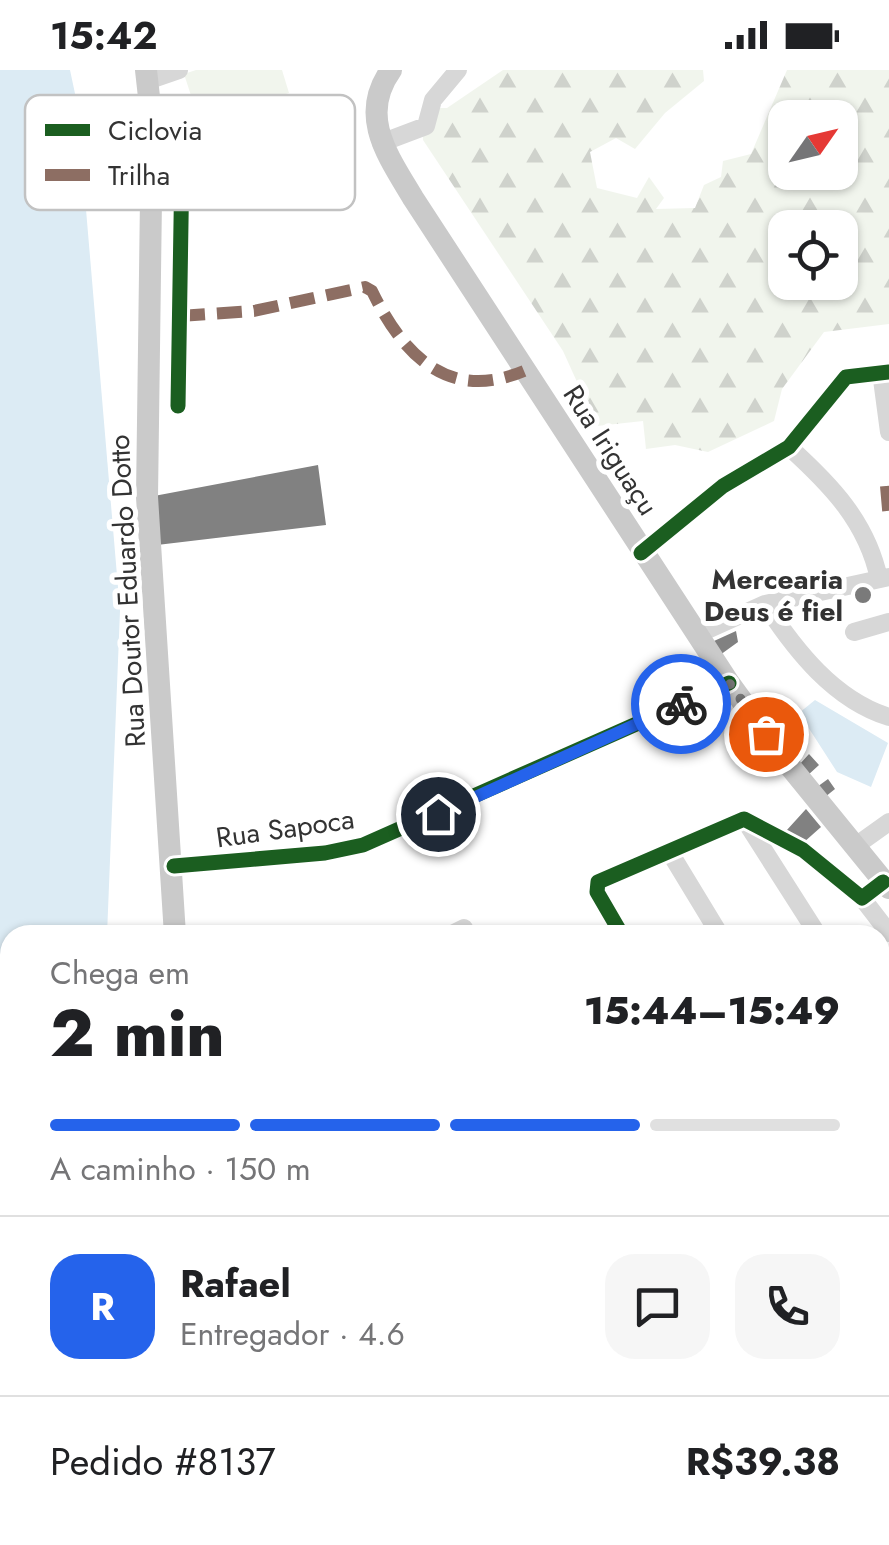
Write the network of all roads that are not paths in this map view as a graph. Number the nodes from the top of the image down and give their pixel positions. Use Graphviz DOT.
graph roads {
  1 [pos="179,70"];
  2 [pos="391,70"];
  3 [pos="458,70"];
  4 [pos="148,75"];
  5 [pos="381,143"];
  6 [pos="151,210"];
  7 [pos="181,210"];
  8 [pos="885,372"];
  9 [pos="178,406"];
  10 [pos="889,432"];
  11 [pos="788,447"];
  12 [pos="642,552"];
  13 [pos="884,578"];
  14 [pos="765,604"];
  15 [pos="889,624"];
  16 [pos="854,632"];
  17 [pos="696,635"];
  18 [pos="729,683"];
  19 [pos="889,718"];
  20 [pos="744,819"];
  21 [pos="889,822"];
  22 [pos="854,846"];
  23 [pos="669,851"];
  24 [pos="174,866"];
  25 [pos="886,885"];
  26 [pos="862,898"];
  27 [pos="175,925"];
  28 [pos="617,925"];
  29 [pos="714,925"];
  30 [pos="812,925"];
  31 [pos="883,925"];
  1 -- 4 [label="street"];
  2 -- 5 [label="main road"];
  3 -- 5 [label="street"];
  5 -- 12 [label="main road, Rua Iriguaçu"];
  6 -- 24 [label="main road, Rua Doutor Eduardo Dotto"];
  7 -- 9 [label="street"];
  8 -- 10 [label="street"];
  8 -- 11 [label="street"];
  11 -- 12 [label="street"];
  11 -- 13 [label="street"];
  12 -- 17 [label="main road, Rua Iriguaçu"];
  13 -- 14 [label="street"];
  14 -- 17 [label="street"];
  14 -- 19 [label="street"];
  15 -- 16 [label="street"];
  17 -- 18 [label="main road, Rua Iriguaçu"];
  18 -- 22 [label="main road, Rua Iriguaçu"];
  18 -- 24 [label="street, Rua Sapoca"];
  20 -- 23 [label="street"];
  20 -- 26 [label="street"];
  20 -- 30 [label="street"];
  21 -- 22 [label="street"];
  22 -- 25 [label="main road, Rua Iriguaçu"];
  23 -- 28 [label="street"];
  23 -- 29 [label="street"];
  24 -- 27 [label="main road, Rua Doutor Eduardo Dotto"];
  25 -- 26 [label="street"];
  26 -- 31 [label="street"];
}
